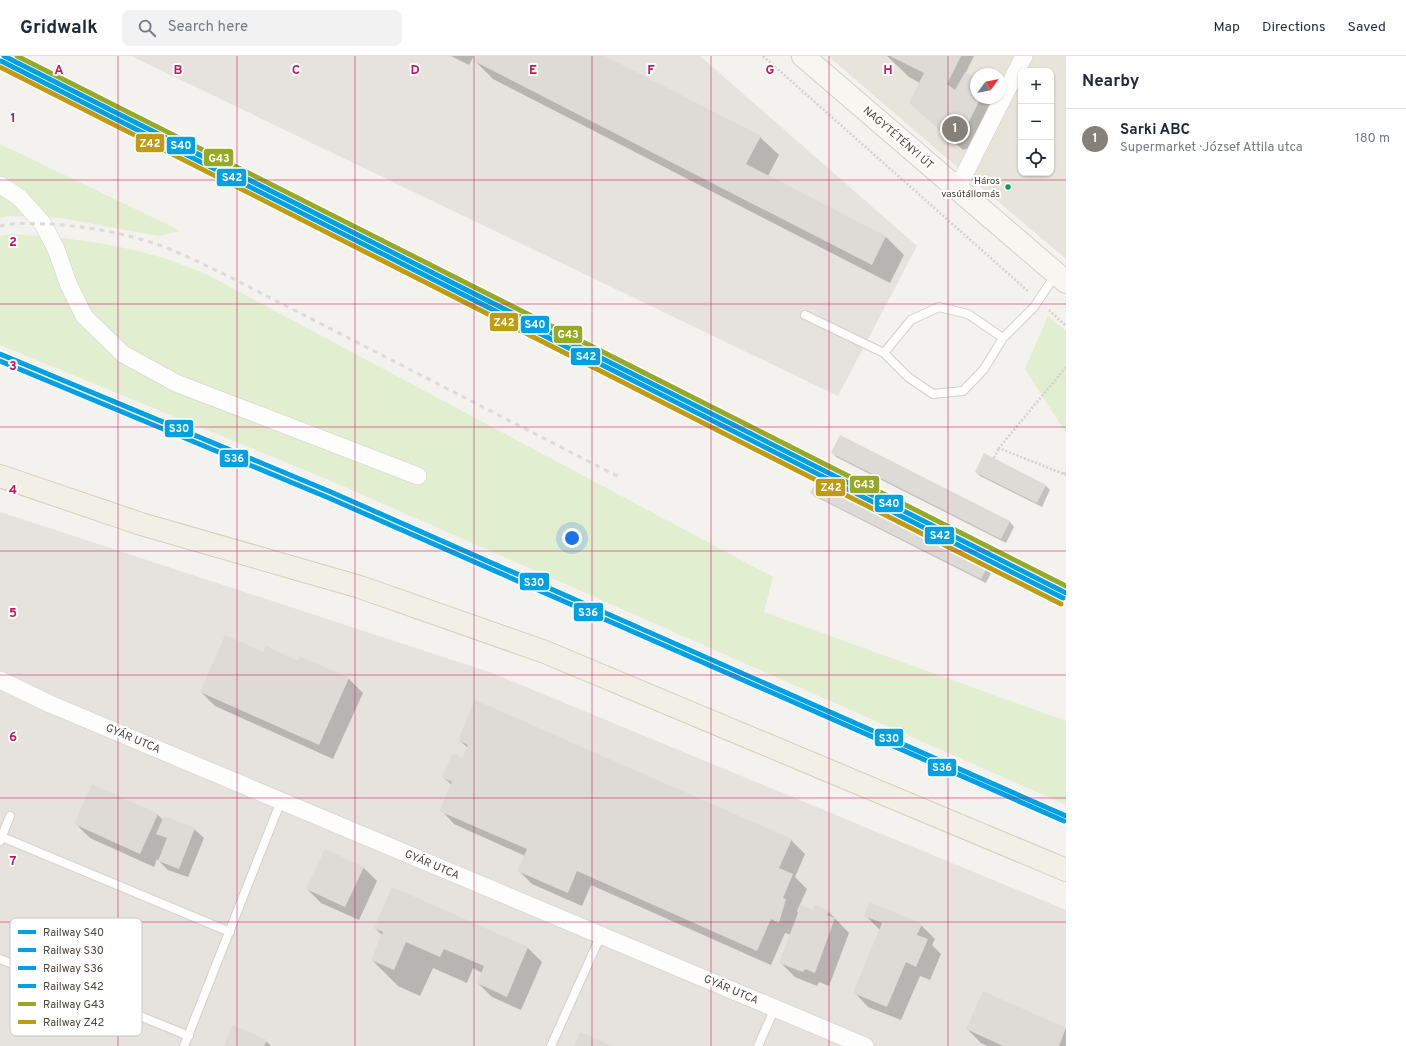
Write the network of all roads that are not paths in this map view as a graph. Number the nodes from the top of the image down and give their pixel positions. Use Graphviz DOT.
graph roads {
  1 [pos="803,56"];
  2 [pos="1024,56"];
  3 [pos="0,186"];
  4 [pos="956,189"];
  5 [pos="1061,278"];
  6 [pos="805,315"];
  7 [pos="1003,338"];
  8 [pos="884,353"];
  9 [pos="0,476"];
  10 [pos="418,476"];
  11 [pos="0,680"];
  12 [pos="281,801"];
  13 [pos="10,816"];
  14 [pos="1,839"];
  15 [pos="1066,870"];
  16 [pos="230,932"];
  17 [pos="601,935"];
  18 [pos="0,959"];
  19 [pos="10,963"];
  20 [pos="775,1008"];
  21 [pos="142,1017"];
  22 [pos="189,1036"];
  23 [pos="184,1046"];
  24 [pos="551,1046"];
  25 [pos="758,1046"];
  26 [pos="865,1046"];
  1 -- 4 [label="main road, NAGYTÉTÉNYI ÚT"];
  2 -- 4 [label="street"];
  3 -- 10 [label="street"];
  4 -- 5 [label="main road, NAGYTÉTÉNYI ÚT"];
  5 -- 7 [label="lane"];
  6 -- 8 [label="lane"];
  7 -- 8 [label="lane"];
  7 -- 8 [label="lane"];
  9 -- 15 [label="main road"];
  11 -- 12 [label="street, GYÁR UTCA"];
  12 -- 16 [label="lane"];
  12 -- 17 [label="street, GYÁR UTCA"];
  13 -- 14 [label="lane"];
  14 -- 16 [label="lane"];
  16 -- 22 [label="lane"];
  17 -- 20 [label="street, GYÁR UTCA"];
  17 -- 24 [label="lane"];
  18 -- 19 [label="lane"];
  20 -- 25 [label="lane"];
  20 -- 26 [label="street, GYÁR UTCA"];
  21 -- 22 [label="lane"];
  22 -- 23 [label="lane"];
}
